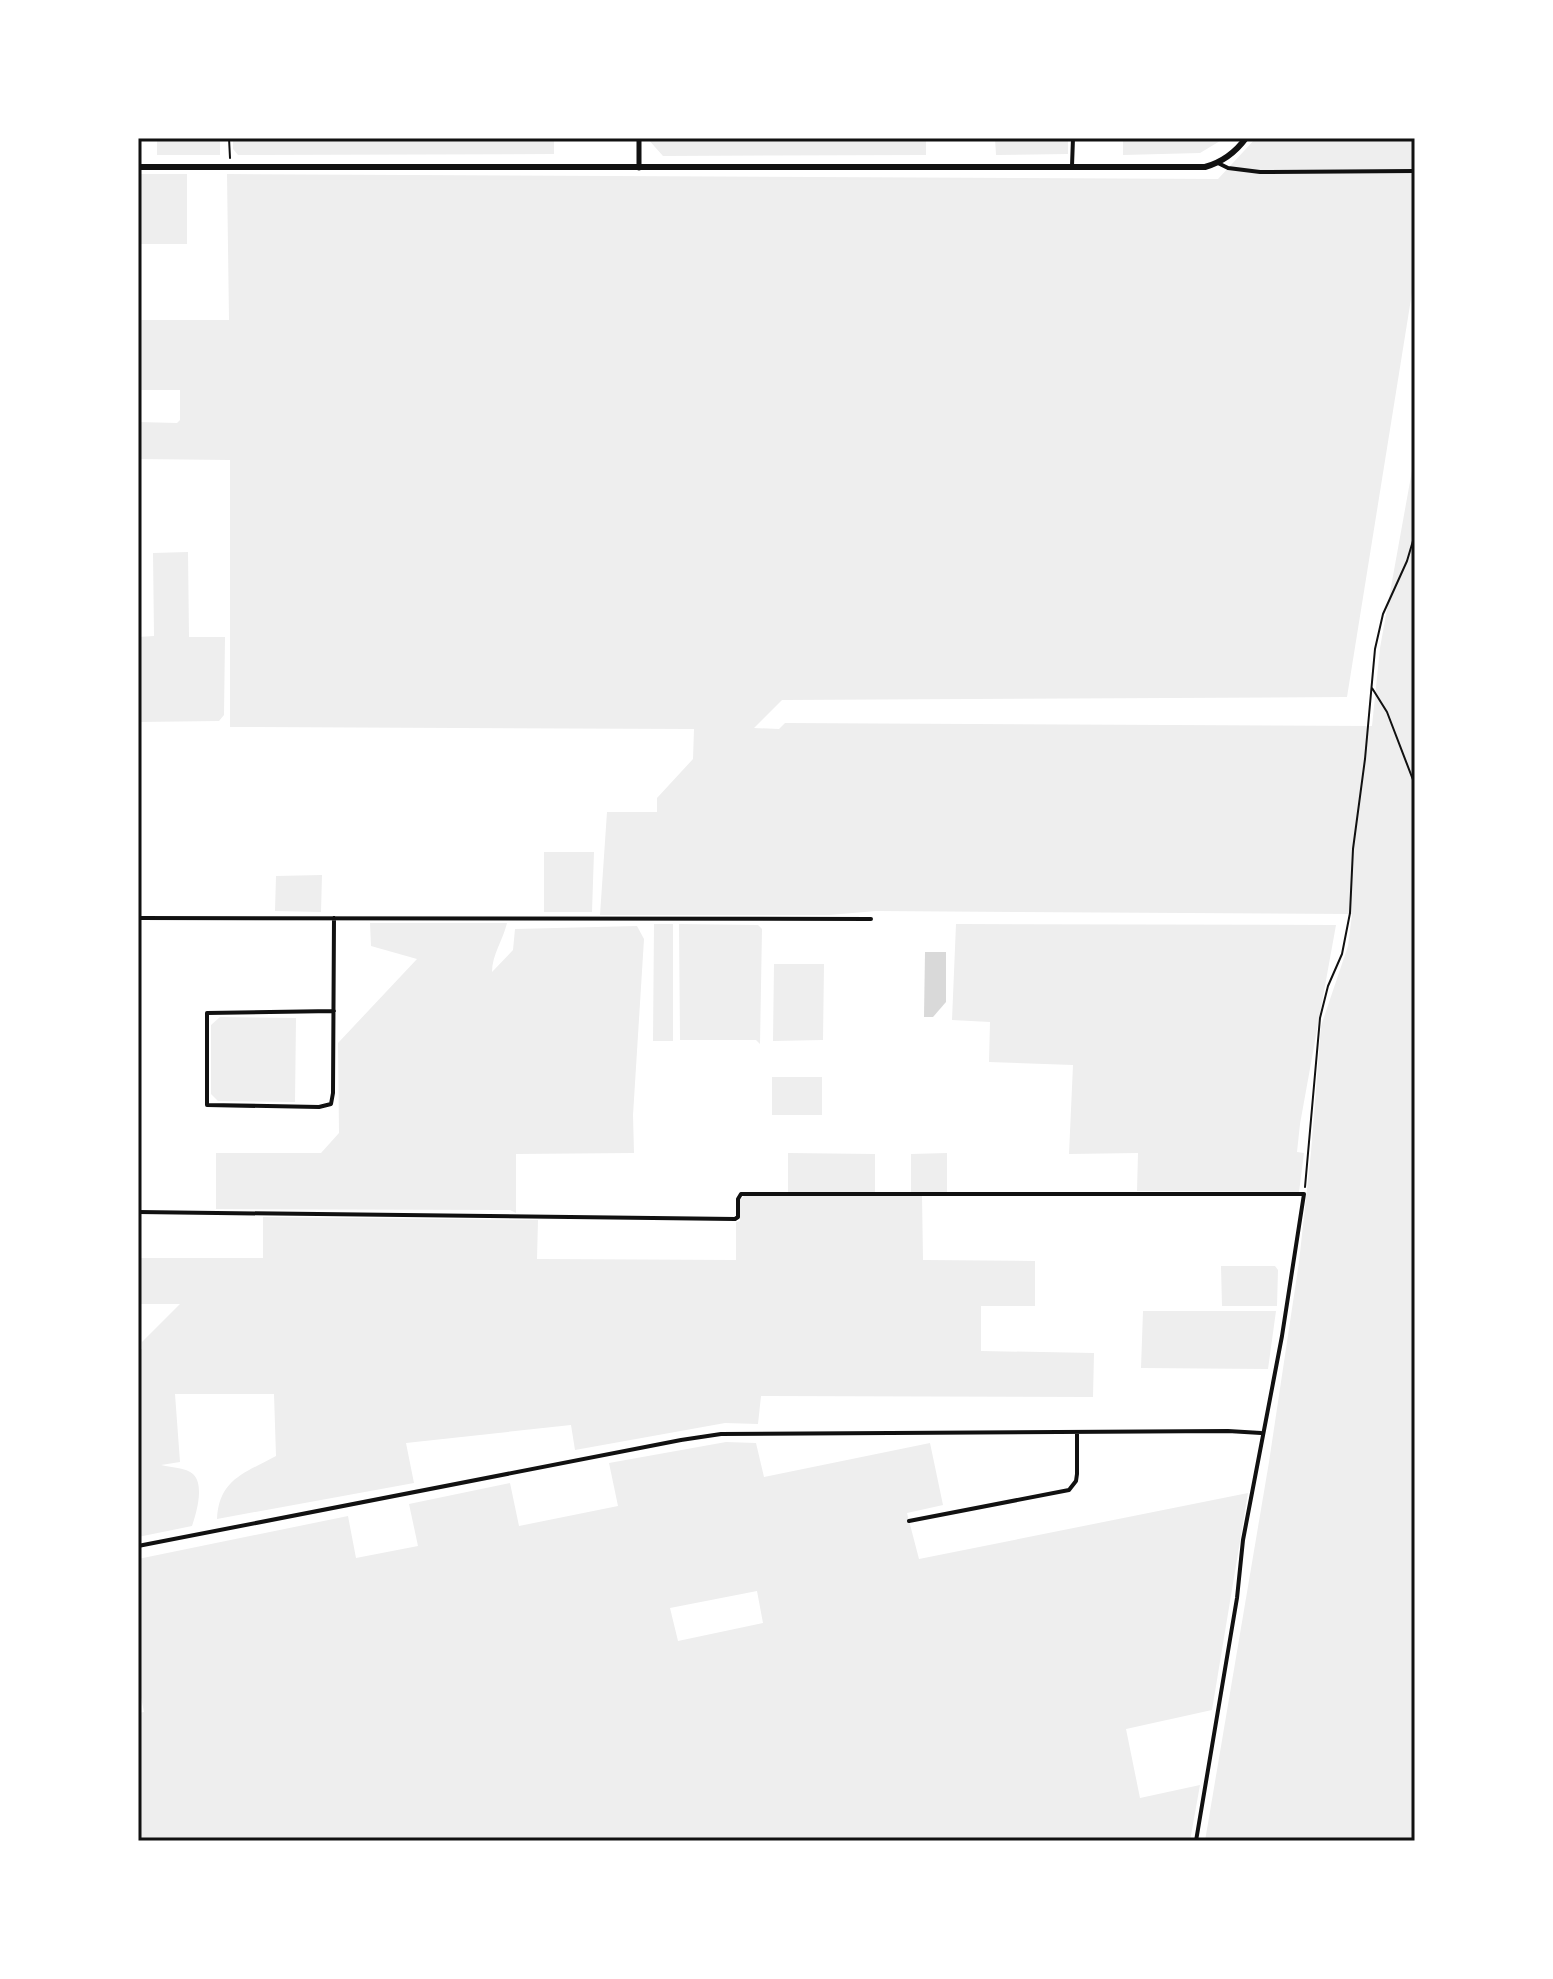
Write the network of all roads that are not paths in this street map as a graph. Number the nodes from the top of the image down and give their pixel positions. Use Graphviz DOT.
graph roads {
  1 [pos="639,138"];
  2 [pos="1073,138"];
  3 [pos="1246,138"];
  4 [pos="1218,163"];
  5 [pos="1072,166"];
  6 [pos="138,167"];
  7 [pos="639,168"];
  8 [pos="1415,171"];
  9 [pos="138,918"];
  10 [pos="334,918"];
  11 [pos="871,919"];
  12 [pos="334,1011"];
  13 [pos="138,1212"];
  14 [pos="1077,1432"];
  15 [pos="1262,1433"];
  16 [pos="909,1521"];
  17 [pos="138,1546"];
  18 [pos="1196,1841"];
  1 -- 7 [label="street"];
  2 -- 5 [label="street"];
  3 -- 4 [label="main road"];
  4 -- 5 [label="main road"];
  4 -- 8 [label="street"];
  5 -- 7 [label="main road"];
  6 -- 7 [label="main road"];
  9 -- 10 [label="street"];
  10 -- 11 [label="street"];
  10 -- 12 [label="street"];
  12 -- 12 [label="street"];
  13 -- 15 [label="street"];
  14 -- 15 [label="street"];
  14 -- 16 [label="street"];
  14 -- 17 [label="street"];
  15 -- 18 [label="street"];
}
